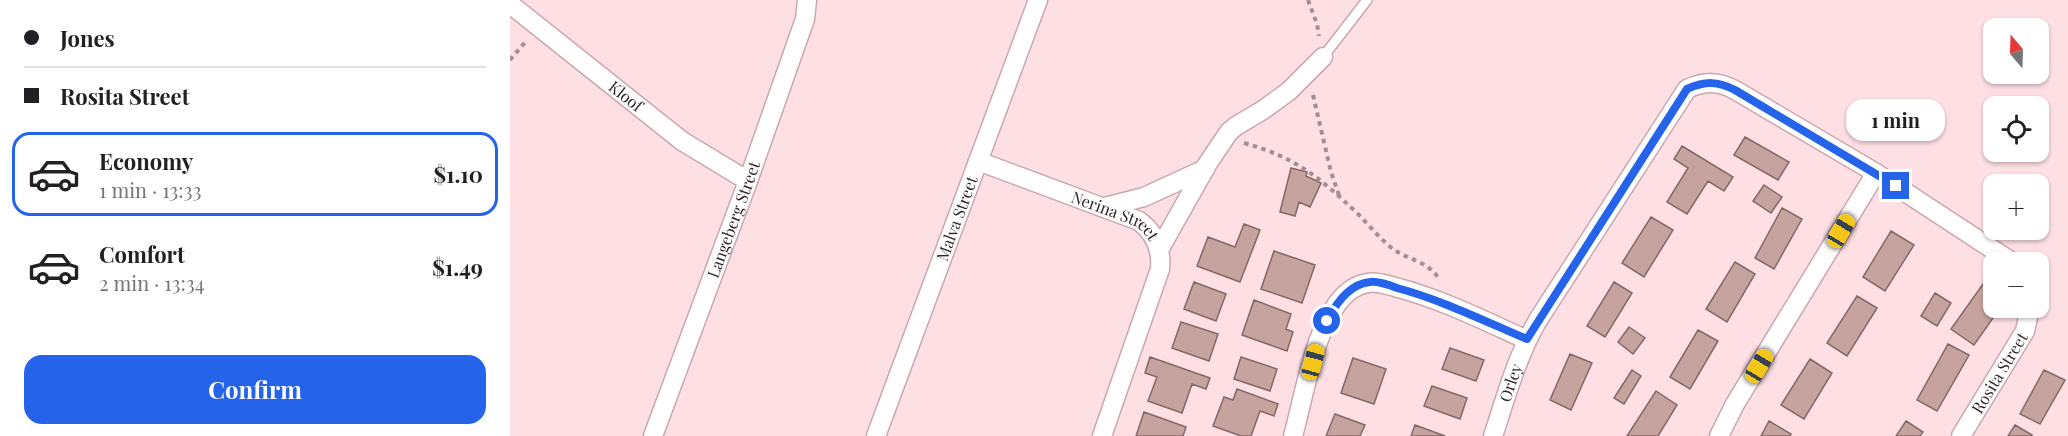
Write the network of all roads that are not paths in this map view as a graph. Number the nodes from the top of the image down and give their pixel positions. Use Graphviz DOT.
graph roads {
  1 [pos="807,0"];
  2 [pos="1038,0"];
  3 [pos="1367,0"];
  4 [pos="510,4"];
  5 [pos="1316,64"];
  6 [pos="978,161"];
  7 [pos="1205,169"];
  8 [pos="1876,173"];
  9 [pos="747,181"];
  10 [pos="1105,207"];
  11 [pos="1159,250"];
  12 [pos="1997,252"];
  13 [pos="2028,318"];
  14 [pos="1527,339"];
  15 [pos="653,436"];
  16 [pos="876,436"];
  17 [pos="1102,436"];
  18 [pos="1293,436"];
  19 [pos="1493,436"];
  20 [pos="1719,436"];
  21 [pos="1961,436"];
  1 -- 9 [label="street, Langeberg Street"];
  2 -- 6 [label="street, Malva Street"];
  3 -- 5 [label="lane"];
  4 -- 9 [label="street, Kloof"];
  5 -- 7 [label="street"];
  6 -- 10 [label="street, Nerina Street"];
  6 -- 16 [label="street, Malva Street"];
  7 -- 10 [label="street"];
  7 -- 11 [label="street"];
  8 -- 12 [label="street"];
  8 -- 14 [label="street, Orley"];
  8 -- 20 [label="street"];
  9 -- 15 [label="street, Langeberg Street"];
  10 -- 11 [label="street, Nerina Street"];
  11 -- 17 [label="street, Nerina Street"];
  13 -- 21 [label="street, Rosita Street"];
  14 -- 18 [label="street"];
  14 -- 19 [label="street, Orley"];
}
